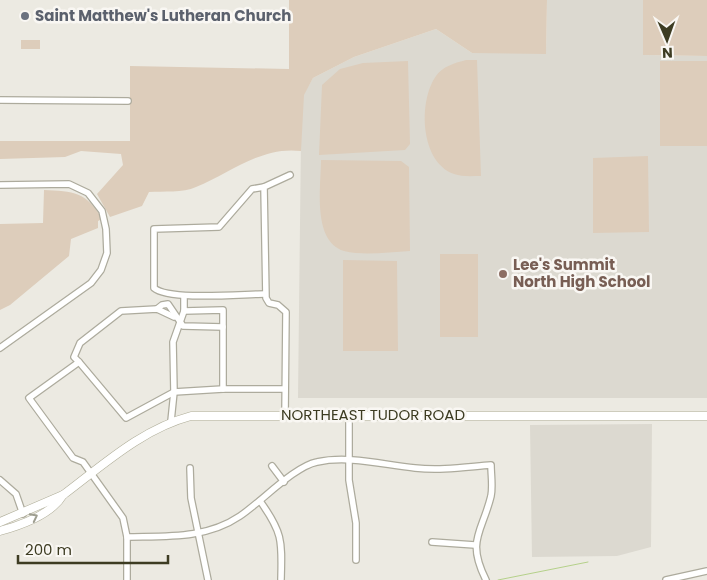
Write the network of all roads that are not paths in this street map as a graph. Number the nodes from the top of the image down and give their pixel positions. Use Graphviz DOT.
graph roads {
  1 [pos="0,100"];
  2 [pos="128,101"];
  3 [pos="290,175"];
  4 [pos="0,185"];
  5 [pos="264,187"];
  6 [pos="266,294"];
  7 [pos="184,296"];
  8 [pos="184,311"];
  9 [pos="176,319"];
  10 [pos="223,326"];
  11 [pos="0,348"];
  12 [pos="79,362"];
  13 [pos="223,389"];
  14 [pos="285,389"];
  15 [pos="174,392"];
  16 [pos="285,415"];
  17 [pos="349,415"];
  18 [pos="707,416"];
  19 [pos="171,421"];
  20 [pos="349,461"];
  21 [pos="272,466"];
  22 [pos="190,468"];
  23 [pos="92,474"];
  24 [pos="0,480"];
  25 [pos="284,482"];
  26 [pos="63,495"];
  27 [pos="260,501"];
  28 [pos="23,514"];
  29 [pos="0,522"];
  30 [pos="0,531"];
  31 [pos="199,534"];
  32 [pos="127,536"];
  33 [pos="432,542"];
  34 [pos="475,545"];
  35 [pos="356,560"];
  36 [pos="707,571"];
  37 [pos="281,579"];
  38 [pos="127,580"];
  39 [pos="208,580"];
  40 [pos="486,580"];
  41 [pos="666,580"];
  1 -- 2 [label="street"];
  3 -- 5 [label="street"];
  4 -- 11 [label="street"];
  5 -- 6 [label="street"];
  5 -- 7 [label="street"];
  6 -- 7 [label="street"];
  6 -- 14 [label="street"];
  7 -- 8 [label="street"];
  8 -- 9 [label="street"];
  8 -- 10 [label="street"];
  9 -- 10 [label="street"];
  9 -- 12 [label="street"];
  9 -- 15 [label="street"];
  10 -- 13 [label="street"];
  12 -- 15 [label="street"];
  12 -- 23 [label="street"];
  13 -- 14 [label="street"];
  13 -- 15 [label="street"];
  14 -- 16 [label="street"];
  15 -- 19 [label="street"];
  16 -- 17 [label="street, NORTHEAST TUDOR ROAD"];
  16 -- 19 [label="street, NORTHEAST TUDOR ROAD"];
  17 -- 18 [label="street, NORTHEAST TUDOR ROAD"];
  17 -- 20 [label="street"];
  19 -- 23 [label="street, NORTHEAST TUDOR ROAD"];
  20 -- 25 [label="street"];
  20 -- 34 [label="street"];
  20 -- 35 [label="street"];
  21 -- 25 [label="street"];
  22 -- 31 [label="street"];
  23 -- 26 [label="street, NORTHEAST TUDOR ROAD"];
  23 -- 32 [label="street"];
  24 -- 28 [label="street"];
  25 -- 27 [label="street"];
  26 -- 28 [label="street, NORTHEAST TUDOR ROAD"];
  30 -- 26 [label="street, NORTHEAST TUDOR ROAD, one-way"];
  27 -- 31 [label="street"];
  27 -- 37 [label="street"];
  28 -- 29 [label="street, NORTHEAST TUDOR ROAD"];
  31 -- 32 [label="street"];
  31 -- 39 [label="street"];
  32 -- 38 [label="street"];
  33 -- 34 [label="street"];
  34 -- 40 [label="street"];
  36 -- 41 [label="street"];
}
